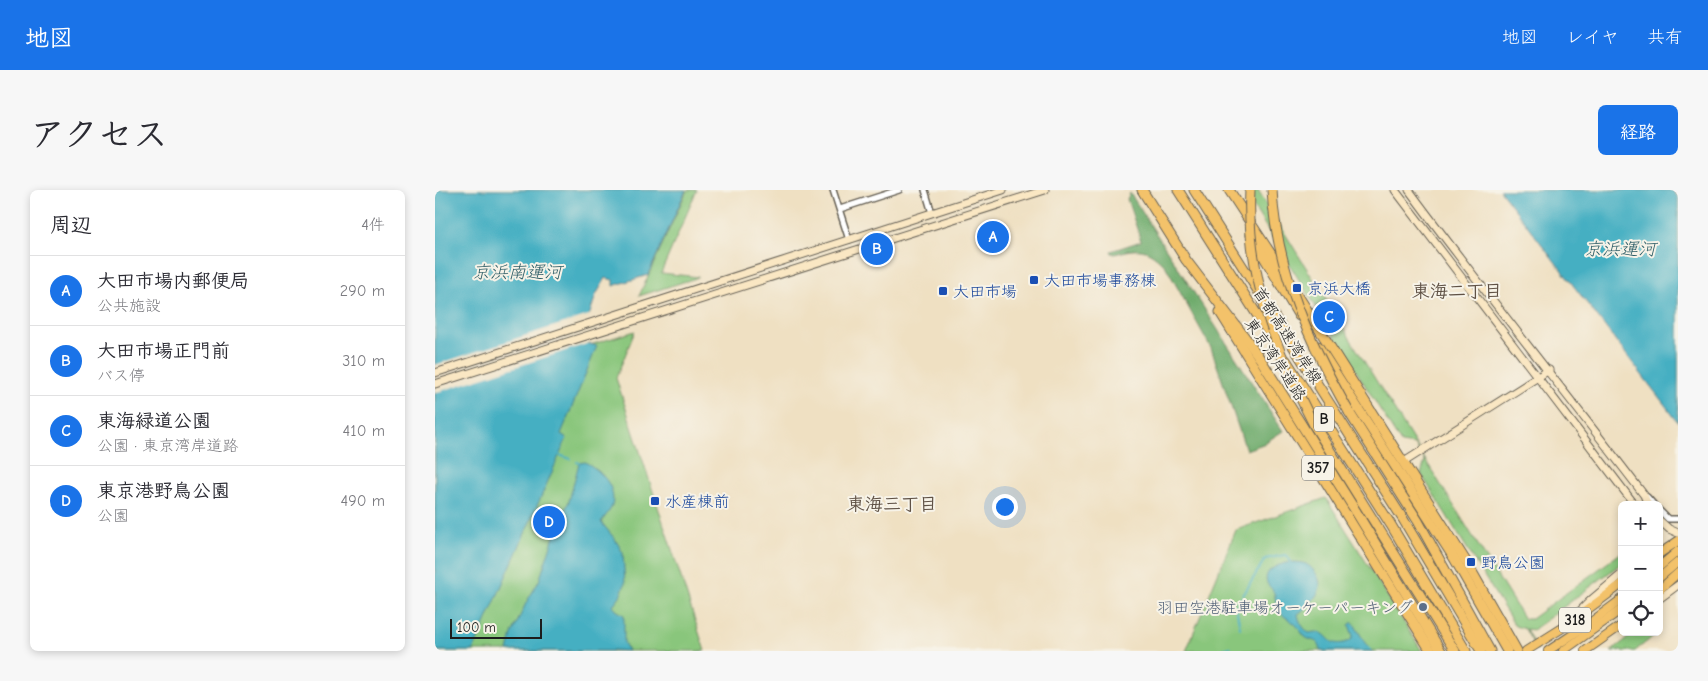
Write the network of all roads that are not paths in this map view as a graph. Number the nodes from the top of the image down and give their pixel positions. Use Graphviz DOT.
graph roads {
  1 [pos="833,190"];
  2 [pos="899,190"];
  3 [pos="925,190"];
  4 [pos="1003,190"];
  5 [pos="1045,190"];
  6 [pos="1142,190"];
  7 [pos="1178,190"];
  8 [pos="1194,190"];
  9 [pos="1229,190"];
  10 [pos="1250,190"];
  11 [pos="1273,190"];
  12 [pos="1395,190"];
  13 [pos="1409,190"];
  14 [pos="840,209"];
  15 [pos="932,213"];
  16 [pos="849,240"];
  17 [pos="1205,284"];
  18 [pos="1549,370"];
  19 [pos="435,373"];
  20 [pos="1538,377"];
  21 [pos="435,384"];
  22 [pos="1404,462"];
  23 [pos="1644,495"];
  24 [pos="1632,501"];
  25 [pos="1646,501"];
  26 [pos="1650,501"];
  27 [pos="1663,514"];
  28 [pos="1678,519"];
  29 [pos="1663,524"];
  30 [pos="1678,533"];
  31 [pos="1678,541"];
  32 [pos="1663,551"];
  33 [pos="1678,551"];
  34 [pos="1678,562"];
  35 [pos="1663,564"];
  36 [pos="1678,573"];
  37 [pos="1663,575"];
  38 [pos="1618,577"];
  39 [pos="1678,585"];
  40 [pos="1663,586"];
  41 [pos="1618,587"];
  42 [pos="1663,597"];
  43 [pos="1618,602"];
  44 [pos="1618,612"];
  45 [pos="1564,627"];
  46 [pos="1618,628"];
  47 [pos="1431,651"];
  48 [pos="1441,651"];
  49 [pos="1455,651"];
  50 [pos="1466,651"];
  51 [pos="1481,651"];
  52 [pos="1489,651"];
  53 [pos="1507,651"];
  54 [pos="1517,651"];
  55 [pos="1526,651"];
  56 [pos="1548,651"];
  57 [pos="1563,651"];
  58 [pos="1585,651"];
  1 -- 14 [label="street"];
  2 -- 14 [label="street"];
  3 -- 15 [label="street"];
  4 -- 15 [label="street"];
  5 -- 21 [label="street"];
  6 -- 17 [label="highway, 東京湾岸道路 / 357"];
  7 -- 50 [label="highway, 首都高速湾岸線 / B, bridge"];
  8 -- 51 [label="highway, 首都高速湾岸線 / B, bridge"];
  9 -- 22 [label="highway"];
  9 -- 53 [label="highway"];
  10 -- 49 [label="highway, B, bridge"];
  11 -- 52 [label="highway, B, bridge"];
  12 -- 20 [label="street"];
  13 -- 18 [label="street"];
  14 -- 16 [label="street"];
  15 -- 16 [label="street"];
  16 -- 19 [label="street"];
  17 -- 47 [label="highway, 357"];
  17 -- 48 [label="highway, 東京湾岸道路 / 357"];
  18 -- 20 [label="street"];
  18 -- 23 [label="street"];
  20 -- 22 [label="street"];
  20 -- 24 [label="street"];
  22 -- 54 [label="highway"];
  23 -- 25 [label="street"];
  23 -- 26 [label="street"];
  27 -- 28 [label="street"];
  29 -- 30 [label="street"];
  31 -- 32 [label="main road"];
  33 -- 35 [label="main road"];
  34 -- 37 [label="main road"];
  36 -- 40 [label="main road"];
  38 -- 45 [label="street"];
  39 -- 42 [label="street"];
  41 -- 45 [label="main road, 318"];
  43 -- 56 [label="main road, 318"];
  44 -- 57 [label="main road, 318"];
  45 -- 55 [label="main road, 318"];
  46 -- 58 [label="main road, 318"];
}
